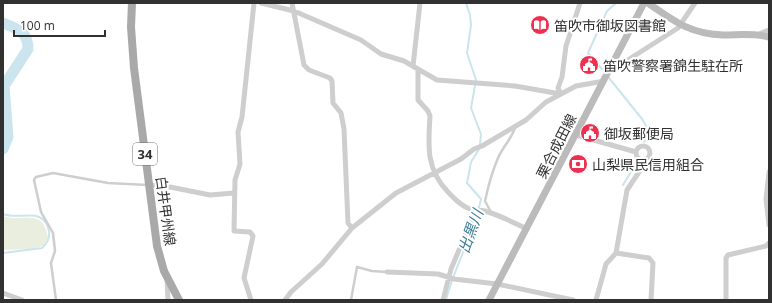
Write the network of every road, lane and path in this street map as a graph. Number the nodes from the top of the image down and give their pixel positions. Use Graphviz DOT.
graph roads {
  1 [pos="132,3"];
  2 [pos="254,3"];
  3 [pos="261,3"];
  4 [pos="292,3"];
  5 [pos="420,3"];
  6 [pos="580,3"];
  7 [pos="644,3"];
  8 [pos="648,3"];
  9 [pos="695,3"];
  10 [pos="294,11"];
  11 [pos="681,25"];
  12 [pos="769,30"];
  13 [pos="759,34"];
  14 [pos="769,37"];
  15 [pos="416,68"];
  16 [pos="609,72"];
  17 [pos="604,81"];
  18 [pos="561,94"];
  19 [pos="515,127"];
  20 [pos="576,135"];
  21 [pos="636,152"];
  22 [pos="643,160"];
  23 [pos="769,172"];
  24 [pos="433,174"];
  25 [pos="149,185"];
  26 [pos="234,193"];
  27 [pos="475,210"];
  28 [pos="492,214"];
  29 [pos="769,225"];
  30 [pos="352,228"];
  31 [pos="527,229"];
  32 [pos="769,243"];
  33 [pos="616,253"];
  34 [pos="387,272"];
  35 [pos="167,279"];
  36 [pos="451,279"];
  37 [pos="498,284"];
  38 [pos="3,293"];
  39 [pos="22,300"];
  40 [pos="56,300"];
  41 [pos="168,300"];
  42 [pos="179,300"];
  43 [pos="251,300"];
  44 [pos="285,300"];
  45 [pos="351,300"];
  46 [pos="443,300"];
  47 [pos="489,300"];
  48 [pos="574,300"];
  49 [pos="596,300"];
  50 [pos="652,300"];
  51 [pos="726,300"];
  1 -- 25 [label="main road, 白井甲州線 / 34"];
  2 -- 26 [label="street"];
  3 -- 10 [label="street"];
  4 -- 10 [label="street"];
  5 -- 15 [label="street"];
  6 -- 18 [label="street"];
  7 -- 16 [label="main road, 栗合成田線"];
  8 -- 11 [label="main road"];
  9 -- 11 [label="street"];
  10 -- 15 [label="street"];
  10 -- 30 [label="street"];
  11 -- 13 [label="main road"];
  11 -- 16 [label="street"];
  12 -- 13 [label="street"];
  13 -- 14 [label="main road"];
  15 -- 18 [label="street"];
  15 -- 24 [label="street"];
  16 -- 17 [label="main road, 栗合成田線"];
  17 -- 18 [label="street"];
  17 -- 20 [label="main road, 栗合成田線"];
  18 -- 19 [label="street"];
  19 -- 24 [label="street"];
  19 -- 28 [label="lane"];
  20 -- 21 [label="street"];
  20 -- 31 [label="main road, 栗合成田線"];
  21 -- 22 [label="street"];
  21 -- 22 [label="street"];
  22 -- 33 [label="street"];
  23 -- 29 [label="street"];
  24 -- 27 [label="street"];
  24 -- 30 [label="street"];
  25 -- 26 [label="street"];
  25 -- 35 [label="main road, 白井甲州線 / 34"];
  25 -- 40 [label="lane"];
  26 -- 43 [label="street"];
  27 -- 28 [label="street"];
  27 -- 36 [label="street"];
  28 -- 31 [label="street"];
  30 -- 44 [label="street"];
  31 -- 37 [label="main road, 栗合成田線"];
  32 -- 51 [label="street"];
  33 -- 49 [label="street"];
  33 -- 50 [label="street"];
  34 -- 36 [label="street"];
  34 -- 45 [label="lane"];
  35 -- 41 [label="street"];
  35 -- 42 [label="main road, 白井甲州線 / 34"];
  36 -- 37 [label="street"];
  36 -- 46 [label="street"];
  37 -- 47 [label="main road, 栗合成田線"];
  37 -- 48 [label="street"];
  38 -- 39 [label="street"];
}
